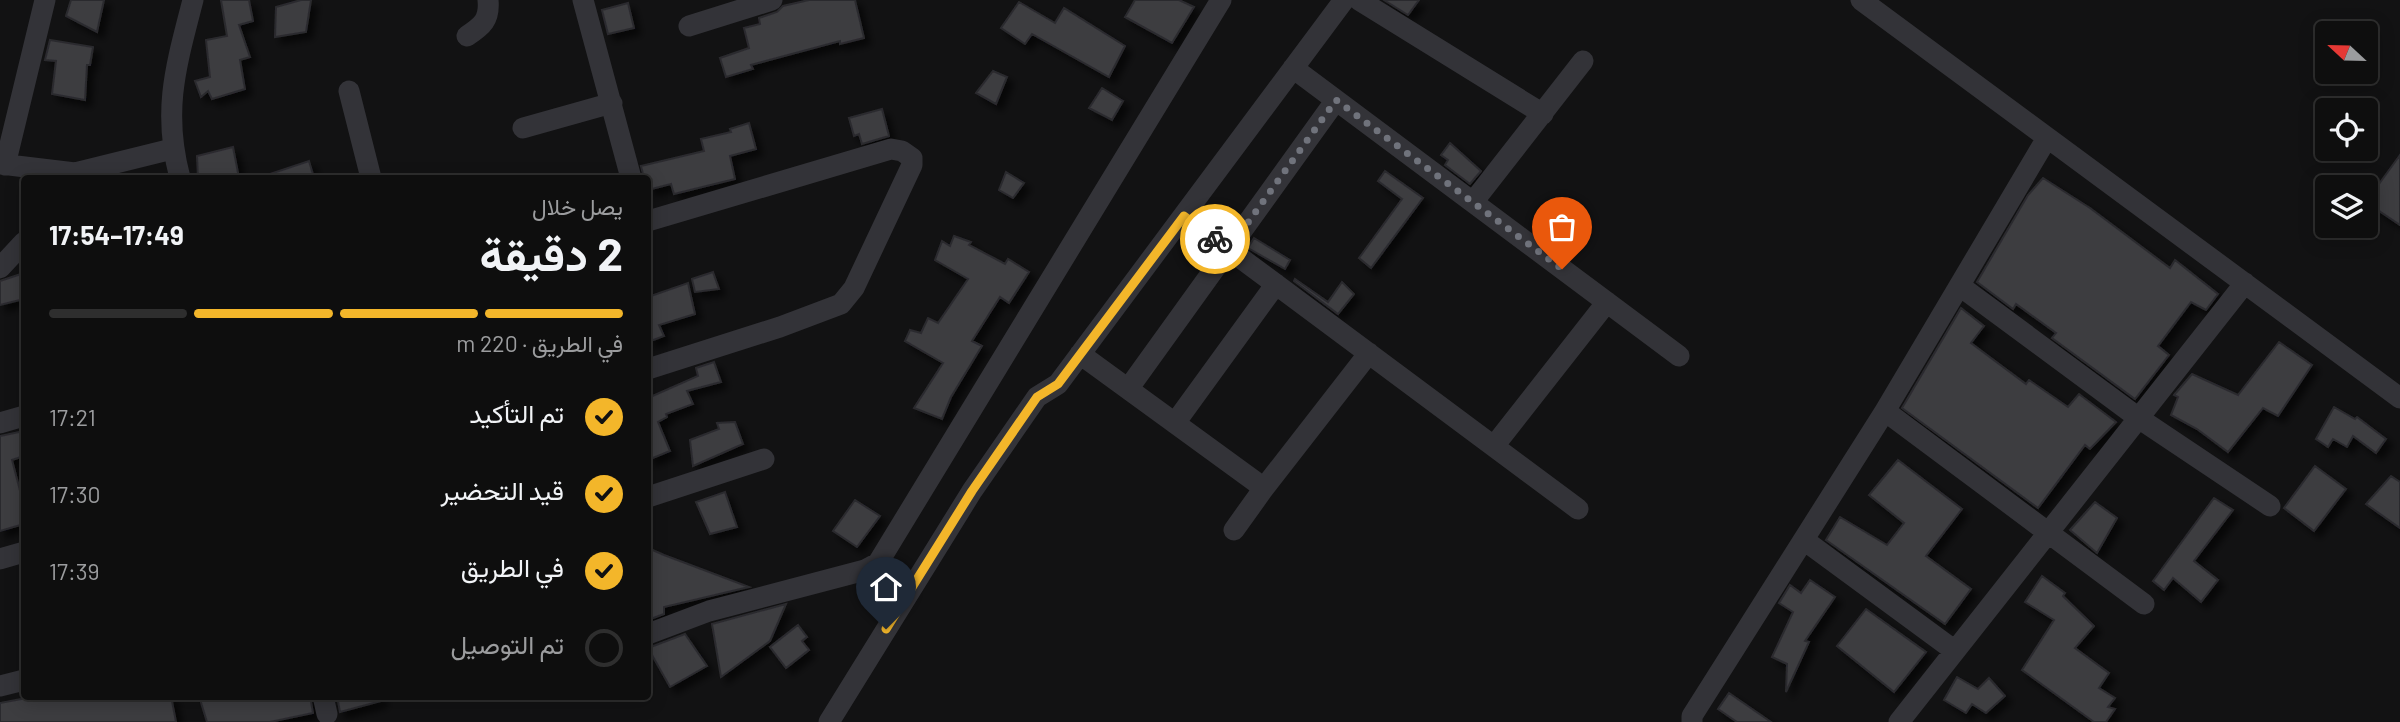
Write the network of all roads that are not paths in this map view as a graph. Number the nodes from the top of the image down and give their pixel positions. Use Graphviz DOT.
graph roads {
  1 [pos="45,0"];
  2 [pos="194,0"];
  3 [pos="488,0"];
  4 [pos="583,0"];
  5 [pos="772,0"];
  6 [pos="1221,0"];
  7 [pos="1344,0"];
  8 [pos="1359,0"];
  9 [pos="1861,0"];
  10 [pos="689,26"];
  11 [pos="467,36"];
  12 [pos="1583,61"];
  13 [pos="1293,68"];
  14 [pos="349,91"];
  15 [pos="1336,100"];
  16 [pos="612,103"];
  17 [pos="1544,114"];
  18 [pos="523,128"];
  19 [pos="2047,138"];
  20 [pos="172,149"];
  21 [pos="3,164"];
  22 [pos="67,175"];
  23 [pos="77,175"];
  24 [pos="179,175"];
  25 [pos="370,175"];
  26 [pos="630,175"];
  27 [pos="1473,202"];
  28 [pos="1184,216"];
  29 [pos="651,220"];
  30 [pos="21,245"];
  31 [pos="1229,249"];
  32 [pos="0,268"];
  33 [pos="2245,283"];
  34 [pos="1276,284"];
  35 [pos="1960,286"];
  36 [pos="1607,302"];
  37 [pos="1369,353"];
  38 [pos="1080,354"];
  39 [pos="1679,356"];
  40 [pos="651,368"];
  41 [pos="1128,390"];
  42 [pos="2400,398"];
  43 [pos="1885,411"];
  44 [pos="21,417"];
  45 [pos="2140,419"];
  46 [pos="1175,423"];
  47 [pos="0,424"];
  48 [pos="1494,446"];
  49 [pos="764,459"];
  50 [pos="1264,488"];
  51 [pos="651,496"];
  52 [pos="2270,506"];
  53 [pos="1578,509"];
  54 [pos="1234,530"];
  55 [pos="2048,535"];
  56 [pos="1804,540"];
  57 [pos="21,553"];
  58 [pos="0,559"];
  59 [pos="2144,604"];
  60 [pos="651,633"];
  61 [pos="1955,651"];
  62 [pos="21,681"];
  63 [pos="0,686"];
  64 [pos="1910,718"];
  65 [pos="829,722"];
  66 [pos="1692,722"];
  1 -- 21 [label="street"];
  2 -- 20 [label="street"];
  3 -- 11 [label="street"];
  4 -- 16 [label="street"];
  5 -- 10 [label="street"];
  6 -- 60 [label="street"];
  7 -- 13 [label="street"];
  8 -- 17 [label="street"];
  9 -- 19 [label="street"];
  12 -- 17 [label="street"];
  13 -- 15 [label="street"];
  13 -- 28 [label="street"];
  14 -- 25 [label="street"];
  15 -- 27 [label="street"];
  15 -- 31 [label="street"];
  16 -- 18 [label="street"];
  16 -- 26 [label="street"];
  17 -- 27 [label="street"];
  19 -- 33 [label="street"];
  19 -- 35 [label="street"];
  20 -- 23 [label="street"];
  20 -- 24 [label="street"];
  21 -- 22 [label="street"];
  27 -- 36 [label="street"];
  28 -- 31 [label="street"];
  28 -- 38 [label="street"];
  29 -- 40 [label="street"];
  30 -- 32 [label="street"];
  31 -- 34 [label="street"];
  31 -- 41 [label="street"];
  33 -- 42 [label="street"];
  33 -- 45 [label="street"];
  34 -- 37 [label="street"];
  34 -- 46 [label="street"];
  35 -- 43 [label="street"];
  35 -- 45 [label="street"];
  36 -- 39 [label="street"];
  36 -- 48 [label="street"];
  37 -- 48 [label="street"];
  37 -- 50 [label="street"];
  38 -- 41 [label="street"];
  38 -- 65 [label="street"];
  41 -- 46 [label="street"];
  43 -- 55 [label="street"];
  43 -- 56 [label="street"];
  44 -- 47 [label="street"];
  45 -- 52 [label="street"];
  45 -- 55 [label="street"];
  46 -- 50 [label="street"];
  48 -- 53 [label="street"];
  49 -- 51 [label="street"];
  50 -- 54 [label="street"];
  55 -- 59 [label="street"];
  55 -- 61 [label="street"];
  56 -- 61 [label="street"];
  56 -- 66 [label="street"];
  57 -- 58 [label="street"];
  61 -- 64 [label="street"];
  62 -- 63 [label="street"];
}
